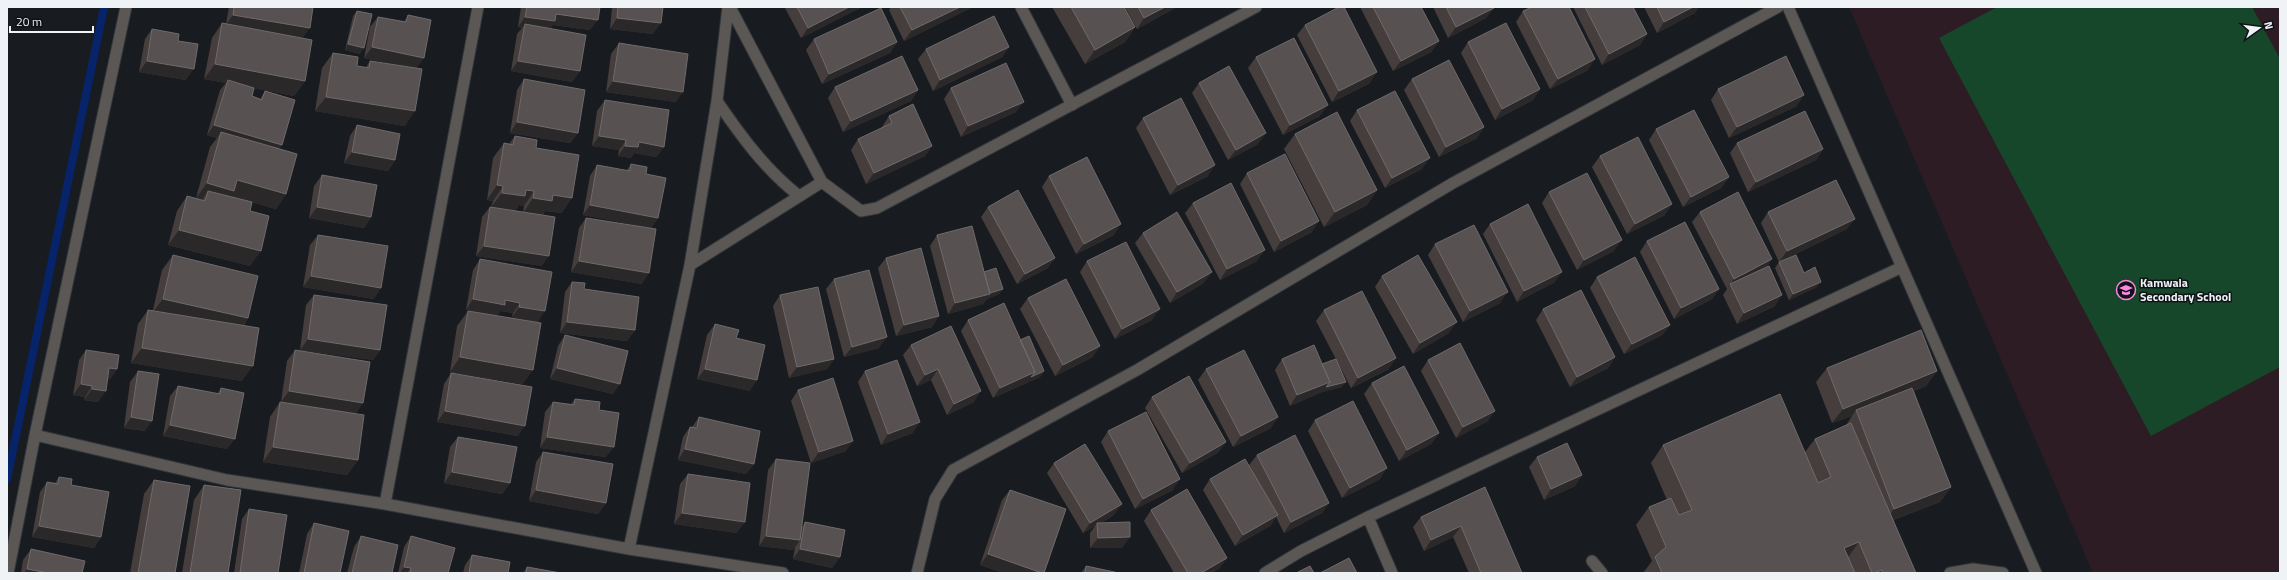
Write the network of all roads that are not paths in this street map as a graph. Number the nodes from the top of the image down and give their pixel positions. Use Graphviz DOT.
graph roads {
  1 [pos="126,7"];
  2 [pos="478,7"];
  3 [pos="729,7"];
  4 [pos="1021,7"];
  5 [pos="1256,7"];
  6 [pos="1778,7"];
  7 [pos="1788,7"];
  8 [pos="717,101"];
  9 [pos="1072,105"];
  10 [pos="822,182"];
  11 [pos="798,195"];
  12 [pos="690,265"];
  13 [pos="1902,267"];
  14 [pos="35,435"];
  15 [pos="385,504"];
  16 [pos="1368,517"];
  17 [pos="629,549"];
  18 [pos="1592,561"];
  19 [pos="8,573"];
  20 [pos="783,573"];
  21 [pos="917,573"];
  22 [pos="1265,573"];
  23 [pos="1392,573"];
  24 [pos="1602,573"];
  25 [pos="1950,573"];
  26 [pos="2003,573"];
  27 [pos="2036,573"];
  1 -- 14 [label="street"];
  2 -- 15 [label="street"];
  3 -- 8 [label="street"];
  3 -- 10 [label="street"];
  4 -- 9 [label="street"];
  5 -- 9 [label="street"];
  6 -- 21 [label="street"];
  7 -- 13 [label="street"];
  8 -- 11 [label="street"];
  8 -- 12 [label="street"];
  9 -- 10 [label="street"];
  10 -- 11 [label="street"];
  11 -- 12 [label="street"];
  12 -- 17 [label="street"];
  13 -- 16 [label="street"];
  13 -- 27 [label="street"];
  14 -- 15 [label="street"];
  14 -- 19 [label="street"];
  15 -- 17 [label="street"];
  16 -- 22 [label="street"];
  16 -- 23 [label="street"];
  17 -- 20 [label="street"];
  18 -- 24 [label="street"];
  25 -- 26 [label="street"];
}
